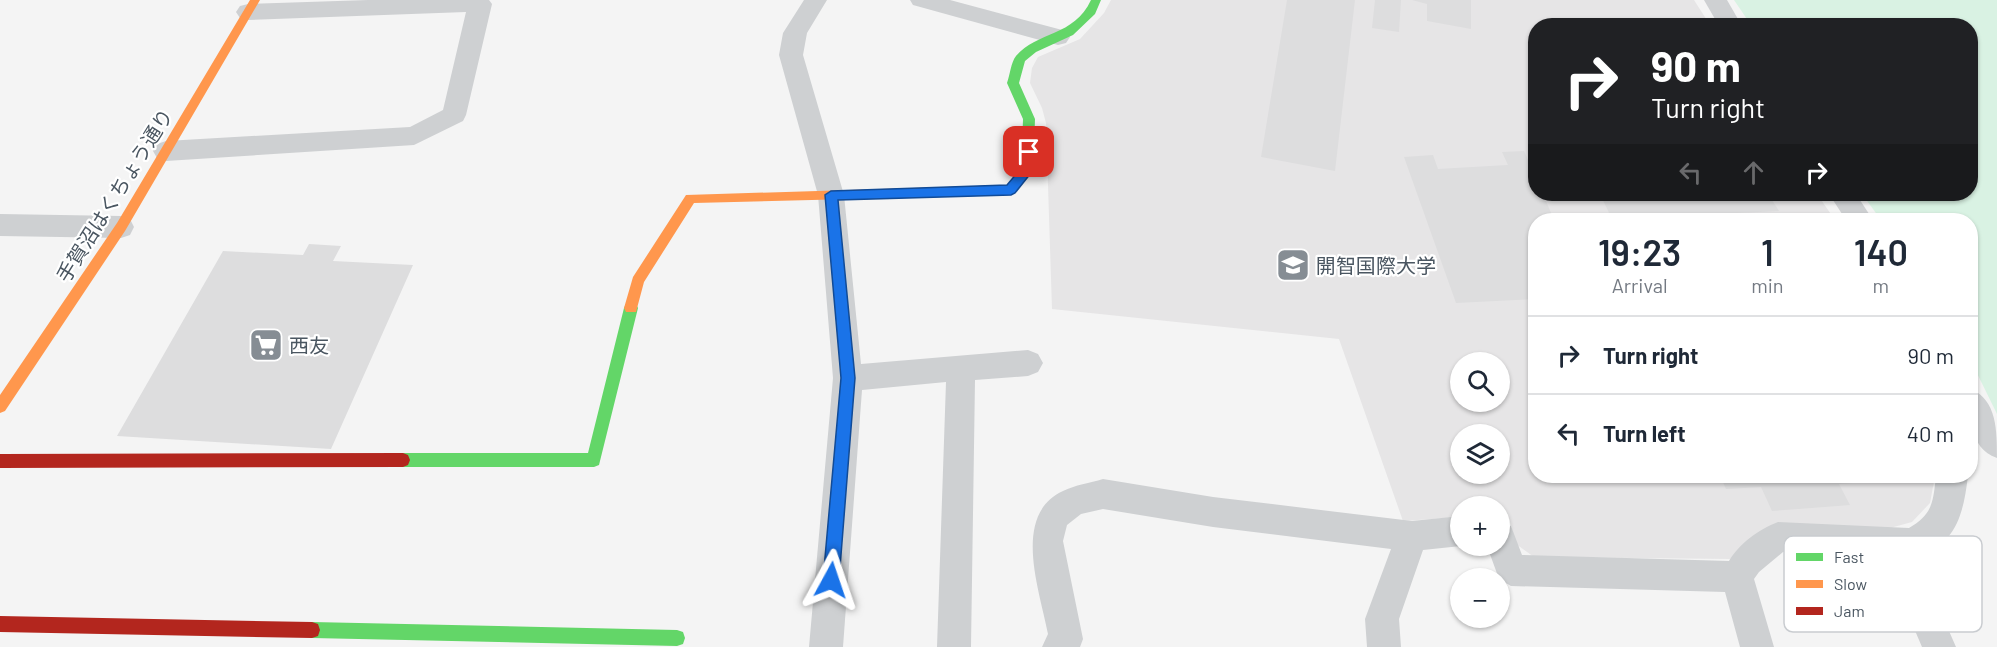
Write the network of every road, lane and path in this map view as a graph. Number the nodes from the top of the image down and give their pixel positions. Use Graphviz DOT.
graph roads {
  1 [pos="816,0"];
  2 [pos="921,0"];
  3 [pos="1096,0"];
  4 [pos="1715,0"];
  5 [pos="251,6"];
  6 [pos="1726,18"];
  7 [pos="1058,37"];
  8 [pos="166,151"];
  9 [pos="831,195"];
  10 [pos="0,225"];
  11 [pos="121,227"];
  12 [pos="1028,363"];
  13 [pos="961,369"];
  14 [pos="848,378"];
  15 [pos="0,407"];
  16 [pos="0,461"];
  17 [pos="1951,483"];
  18 [pos="1450,532"];
  19 [pos="1412,536"];
  20 [pos="1926,536"];
  21 [pos="1784,537"];
  22 [pos="1506,556"];
  23 [pos="1737,577"];
  24 [pos="0,624"];
  25 [pos="1932,632"];
  26 [pos="677,638"];
  27 [pos="290,639"];
  28 [pos="826,647"];
  29 [pos="954,647"];
  30 [pos="1059,647"];
  31 [pos="1384,647"];
  32 [pos="1756,647"];
  33 [pos="1938,647"];
  1 -- 9 [label="street"];
  2 -- 7 [label="street"];
  3 -- 7 [label="street"];
  4 -- 6 [label="street"];
  5 -- 8 [label="street, 手賀沼はくちょう通り"];
  5 -- 8 [label="street"];
  7 -- 9 [label="street"];
  8 -- 11 [label="street, 手賀沼はくちょう通り"];
  9 -- 14 [label="street"];
  9 -- 16 [label="street"];
  10 -- 11 [label="street"];
  11 -- 15 [label="street, 手賀沼はくちょう通り"];
  12 -- 13 [label="street"];
  13 -- 14 [label="street"];
  13 -- 29 [label="street"];
  14 -- 28 [label="street"];
  17 -- 20 [label="street"];
  18 -- 19 [label="street"];
  19 -- 30 [label="street"];
  19 -- 31 [label="street"];
  21 -- 23 [label="street"];
  22 -- 23 [label="street"];
  23 -- 32 [label="street"];
  24 -- 27 [label="street"];
  25 -- 33 [label="street"];
  26 -- 27 [label="street"];
}
